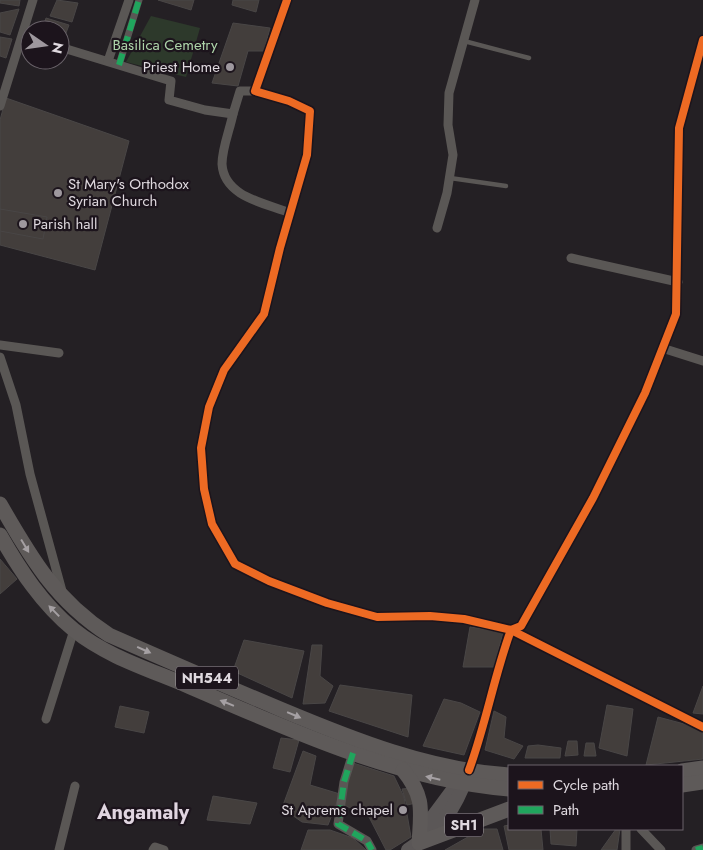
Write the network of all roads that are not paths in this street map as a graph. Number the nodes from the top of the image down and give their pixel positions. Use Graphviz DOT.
graph roads {
  1 [pos="32,0"];
  2 [pos="129,0"];
  3 [pos="140,0"];
  4 [pos="287,0"];
  5 [pos="475,0"];
  6 [pos="29,20"];
  7 [pos="463,40"];
  8 [pos="703,40"];
  9 [pos="70,50"];
  10 [pos="20,54"];
  11 [pos="529,58"];
  12 [pos="108,61"];
  13 [pos="119,65"];
  14 [pos="256,91"];
  15 [pos="0,106"];
  16 [pos="233,114"];
  17 [pos="450,178"];
  18 [pos="506,186"];
  19 [pos="290,213"];
  20 [pos="437,228"];
  21 [pos="571,258"];
  22 [pos="678,282"];
  23 [pos="0,345"];
  24 [pos="662,348"];
  25 [pos="59,353"];
  26 [pos="0,357"];
  27 [pos="703,361"];
  28 [pos="0,504"];
  29 [pos="0,535"];
  30 [pos="64,601"];
  31 [pos="74,630"];
  32 [pos="511,630"];
  33 [pos="46,719"];
  34 [pos="703,727"];
  35 [pos="354,753"];
  36 [pos="703,768"];
  37 [pos="403,770"];
  38 [pos="683,771"];
  39 [pos="508,775"];
  40 [pos="462,777"];
  41 [pos="703,782"];
  42 [pos="683,785"];
  43 [pos="75,786"];
  44 [pos="508,790"];
  45 [pos="508,809"];
  46 [pos="626,830"];
  47 [pos="642,830"];
  48 [pos="414,846"];
  49 [pos="703,848"];
  50 [pos="59,850"];
  51 [pos="153,850"];
  52 [pos="164,850"];
  53 [pos="372,850"];
  54 [pos="626,850"];
  55 [pos="661,850"];
  56 [pos="696,850"];
  1 -- 6 [label="street"];
  2 -- 12 [label="street"];
  3 -- 13 [label="street"];
  4 -- 14 [label="street"];
  5 -- 7 [label="street"];
  7 -- 11 [label="lane"];
  7 -- 17 [label="street"];
  8 -- 22 [label="street"];
  9 -- 12 [label="street"];
  10 -- 15 [label="street"];
  12 -- 13 [label="street"];
  13 -- 16 [label="street"];
  14 -- 16 [label="street"];
  14 -- 19 [label="street"];
  16 -- 19 [label="street"];
  17 -- 18 [label="lane"];
  17 -- 20 [label="street"];
  19 -- 32 [label="street"];
  21 -- 22 [label="street"];
  22 -- 24 [label="street"];
  23 -- 25 [label="street"];
  24 -- 27 [label="street"];
  24 -- 32 [label="street"];
  26 -- 30 [label="street"];
  28 -- 30 [label="highway, NH544, one-way"];
  31 -- 29 [label="highway, NH544, one-way"];
  30 -- 40 [label="highway, NH544, one-way"];
  31 -- 33 [label="street"];
  35 -- 31 [label="highway, NH544, one-way"];
  32 -- 34 [label="street"];
  32 -- 40 [label="street"];
  35 -- 37 [label="highway, NH544"];
  35 -- 53 [label="street"];
  36 -- 38 [label="highway"];
  40 -- 37 [label="highway, NH544, one-way"];
  37 -- 48 [label="highway"];
  39 -- 40 [label="highway, NH544"];
  40 -- 44 [label="highway, NH544"];
  40 -- 48 [label="main road, SH1"];
  41 -- 42 [label="highway"];
  43 -- 50 [label="street"];
  45 -- 48 [label="highway, SH1"];
  46 -- 54 [label="street"];
  47 -- 55 [label="street"];
  49 -- 56 [label="street"];
  51 -- 52 [label="street"];
}
